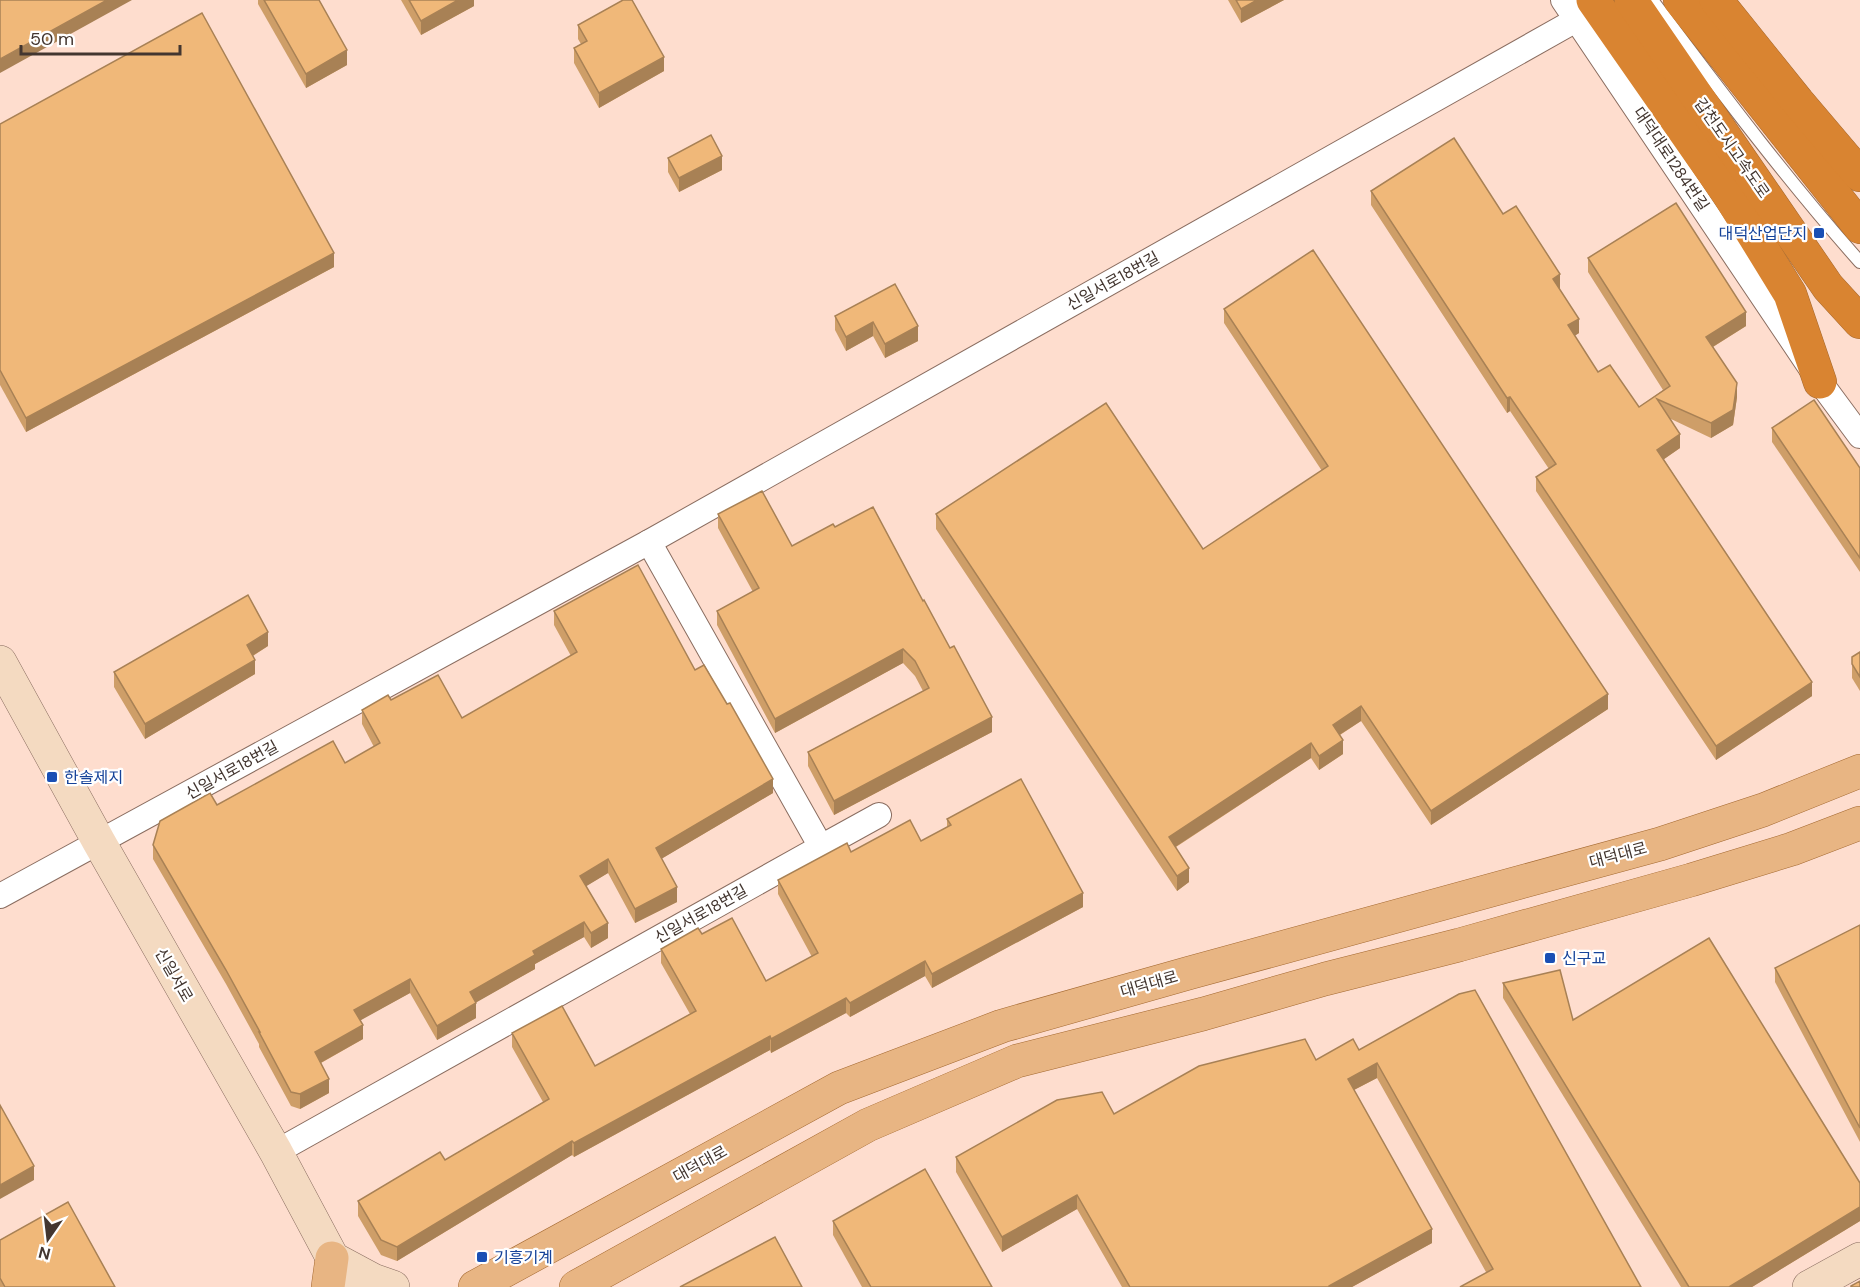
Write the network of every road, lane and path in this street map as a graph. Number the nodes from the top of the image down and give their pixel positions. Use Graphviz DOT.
graph roads {
  1 [pos="1563,0"];
  2 [pos="1630,0"];
  3 [pos="1652,0"];
  4 [pos="1680,0"];
  5 [pos="1716,0"];
  6 [pos="1584,10"];
  7 [pos="1860,175"];
  8 [pos="1860,227"];
  9 [pos="1860,262"];
  10 [pos="1860,322"];
  11 [pos="1820,382"];
  12 [pos="1860,413"];
  13 [pos="1860,436"];
  14 [pos="649,542"];
  15 [pos="0,662"];
  16 [pos="1860,771"];
  17 [pos="879,815"];
  18 [pos="1860,823"];
  19 [pos="99,842"];
  20 [pos="821,847"];
  21 [pos="0,896"];
  22 [pos="276,1152"];
  23 [pos="1860,1259"];
  24 [pos="330,1272"];
  25 [pos="348,1287"];
  26 [pos="393,1287"];
  27 [pos="475,1287"];
  28 [pos="576,1287"];
  29 [pos="1809,1287"];
  1 -- 6 [label="street"];
  2 -- 10 [label="highway, 갑천도시고속도로"];
  3 -- 9 [label="lane"];
  4 -- 8 [label="highway"];
  5 -- 7 [label="highway"];
  6 -- 11 [label="highway"];
  6 -- 14 [label="street, 신일서로18번길"];
  11 -- 12 [label="street"];
  11 -- 13 [label="street"];
  14 -- 19 [label="street, 신일서로18번길"];
  14 -- 20 [label="street"];
  15 -- 19 [label="main road, 신일서로"];
  16 -- 27 [label="main road, 대덕대로"];
  17 -- 20 [label="street, 신일서로18번길"];
  18 -- 28 [label="main road"];
  19 -- 21 [label="street, 신일서로18번길"];
  19 -- 22 [label="main road, 신일서로"];
  20 -- 22 [label="street, 신일서로18번길"];
  22 -- 24 [label="main road, 신일서로"];
  23 -- 29 [label="main road"];
  24 -- 25 [label="main road, 신일서로"];
  24 -- 26 [label="main road"];
}
